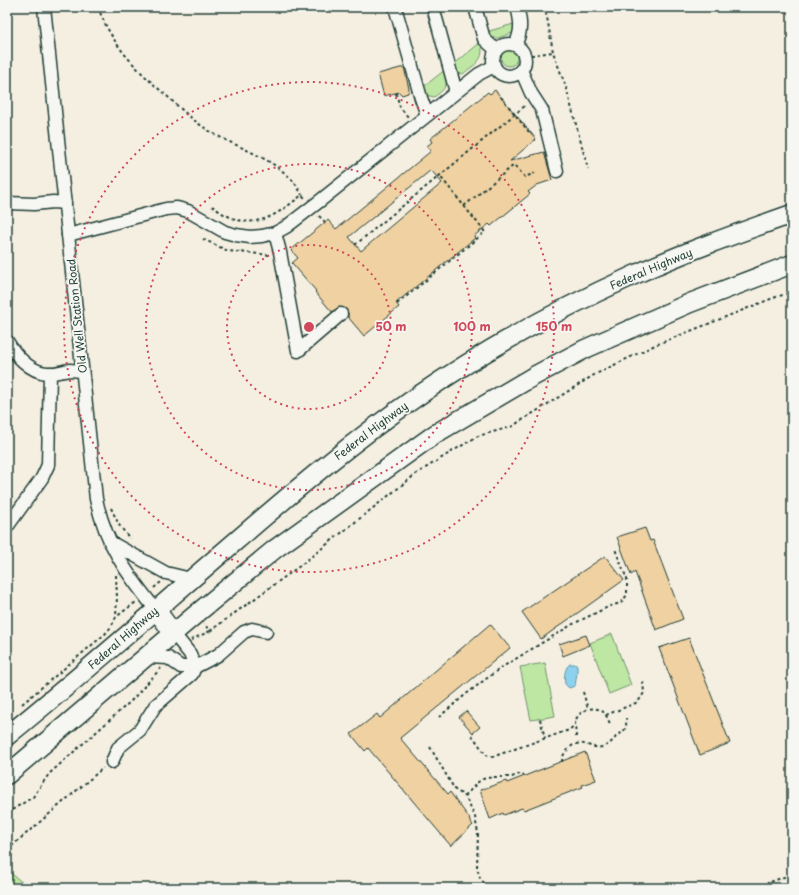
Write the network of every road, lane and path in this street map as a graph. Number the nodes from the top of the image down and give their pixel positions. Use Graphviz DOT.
graph roads {
  1 [pos="44,7"];
  2 [pos="98,7"];
  3 [pos="395,7"];
  4 [pos="433,7"];
  5 [pos="475,7"];
  6 [pos="517,7"];
  7 [pos="544,7"];
  8 [pos="516,45"];
  9 [pos="496,50"];
  10 [pos="553,52"];
  11 [pos="525,56"];
  12 [pos="494,66"];
  13 [pos="521,70"];
  14 [pos="456,92"];
  15 [pos="396,93"];
  16 [pos="501,97"];
  17 [pos="534,98"];
  18 [pos="515,114"];
  19 [pos="427,115"];
  20 [pos="414,125"];
  21 [pos="529,132"];
  22 [pos="588,169"];
  23 [pos="557,171"];
  24 [pos="534,173"];
  25 [pos="439,176"];
  26 [pos="302,195"];
  27 [pos="7,203"];
  28 [pos="65,203"];
  29 [pos="212,206"];
  30 [pos="464,206"];
  31 [pos="312,207"];
  32 [pos="792,214"];
  33 [pos="325,222"];
  34 [pos="275,233"];
  35 [pos="68,235"];
  36 [pos="203,239"];
  37 [pos="355,245"];
  38 [pos="280,255"];
  39 [pos="792,264"];
  40 [pos="792,292"];
  41 [pos="397,304"];
  42 [pos="341,314"];
  43 [pos="7,341"];
  44 [pos="82,371"];
  45 [pos="50,374"];
  46 [pos="110,506"];
  47 [pos="7,527"];
  48 [pos="130,539"];
  49 [pos="110,542"];
  50 [pos="615,549"];
  51 [pos="115,553"];
  52 [pos="191,580"];
  53 [pos="156,610"];
  54 [pos="195,615"];
  55 [pos="210,631"];
  56 [pos="266,632"];
  57 [pos="178,639"];
  58 [pos="147,657"];
  59 [pos="168,658"];
  60 [pos="195,667"];
  61 [pos="643,681"];
  62 [pos="583,692"];
  63 [pos="21,705"];
  64 [pos="588,709"];
  65 [pos="606,715"];
  66 [pos="439,717"];
  67 [pos="626,718"];
  68 [pos="540,719"];
  69 [pos="610,724"];
  70 [pos="575,725"];
  71 [pos="472,735"];
  72 [pos="7,736"];
  73 [pos="576,737"];
  74 [pos="545,738"];
  75 [pos="430,747"];
  76 [pos="112,762"];
  77 [pos="562,762"];
  78 [pos="7,775"];
  79 [pos="524,776"];
  80 [pos="465,796"];
  81 [pos="7,813"];
  82 [pos="7,850"];
  83 [pos="792,874"];
  84 [pos="7,884"];
  85 [pos="12,888"];
  86 [pos="488,888"];
  87 [pos="754,888"];
  1 -- 28 [label="street, Old Well Station Road"];
  2 -- 26 [label="path"];
  3 -- 19 [label="street"];
  4 -- 14 [label="street"];
  5 -- 9 [label="street"];
  6 -- 8 [label="street"];
  7 -- 10 [label="path"];
  8 -- 9 [label="street"];
  8 -- 11 [label="street"];
  9 -- 12 [label="street"];
  10 -- 11 [label="path"];
  10 -- 22 [label="path"];
  11 -- 13 [label="street"];
  12 -- 13 [label="street"];
  12 -- 14 [label="street"];
  13 -- 17 [label="street"];
  14 -- 19 [label="street"];
  15 -- 20 [label="path"];
  16 -- 18 [label="path"];
  17 -- 18 [label="path"];
  17 -- 23 [label="street"];
  18 -- 21 [label="path"];
  18 -- 25 [label="path"];
  19 -- 20 [label="street"];
  20 -- 31 [label="street"];
  24 -- 30 [label="path"];
  25 -- 30 [label="path"];
  25 -- 37 [label="path"];
  26 -- 29 [label="path"];
  26 -- 31 [label="path"];
  27 -- 28 [label="street"];
  28 -- 35 [label="street, Old Well Station Road"];
  30 -- 41 [label="path"];
  31 -- 33 [label="path"];
  31 -- 34 [label="street"];
  32 -- 52 [label="highway, Federal Highway"];
  34 -- 35 [label="street"];
  34 -- 38 [label="street"];
  35 -- 44 [label="street, Old Well Station Road"];
  36 -- 38 [label="path"];
  38 -- 42 [label="street"];
  39 -- 54 [label="highway"];
  40 -- 55 [label="path"];
  43 -- 45 [label="street"];
  44 -- 45 [label="street"];
  44 -- 49 [label="street, Old Well Station Road"];
  45 -- 47 [label="street"];
  46 -- 48 [label="path"];
  49 -- 51 [label="street, Old Well Station Road"];
  49 -- 52 [label="street"];
  50 -- 66 [label="path"];
  51 -- 53 [label="street, Old Well Station Road"];
  51 -- 63 [label="path"];
  52 -- 53 [label="highway, Federal Highway"];
  53 -- 57 [label="highway"];
  53 -- 72 [label="highway, Federal Highway"];
  54 -- 55 [label="path"];
  54 -- 57 [label="highway"];
  55 -- 57 [label="path"];
  56 -- 60 [label="street"];
  57 -- 58 [label="highway"];
  57 -- 60 [label="street"];
  58 -- 59 [label="street"];
  58 -- 78 [label="highway"];
  59 -- 60 [label="street"];
  59 -- 81 [label="path"];
  60 -- 76 [label="street"];
  61 -- 65 [label="path"];
  62 -- 64 [label="path"];
  64 -- 65 [label="path"];
  64 -- 70 [label="path"];
  65 -- 69 [label="path"];
  67 -- 77 [label="path"];
  68 -- 74 [label="path"];
  70 -- 73 [label="path"];
  70 -- 74 [label="path"];
  71 -- 74 [label="path"];
  75 -- 80 [label="path"];
  76 -- 82 [label="path"];
  79 -- 80 [label="path"];
  80 -- 86 [label="path"];
  83 -- 87 [label="path"];
  84 -- 85 [label="path"];
}
